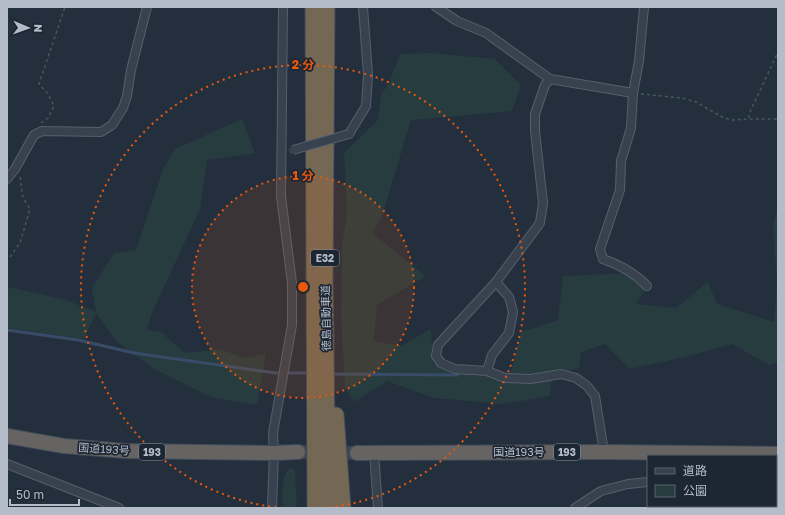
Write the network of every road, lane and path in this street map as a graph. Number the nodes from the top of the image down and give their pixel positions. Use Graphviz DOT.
graph roads {
  1 [pos="65,7"];
  2 [pos="147,7"];
  3 [pos="283,7"];
  4 [pos="313,7"];
  5 [pos="327,7"];
  6 [pos="363,7"];
  7 [pos="436,7"];
  8 [pos="644,7"];
  9 [pos="778,52"];
  10 [pos="550,79"];
  11 [pos="633,93"];
  12 [pos="748,118"];
  13 [pos="778,119"];
  14 [pos="34,135"];
  15 [pos="282,152"];
  16 [pos="19,162"];
  17 [pos="7,179"];
  18 [pos="10,257"];
  19 [pos="325,277"];
  20 [pos="496,282"];
  21 [pos="647,286"];
  22 [pos="487,371"];
  23 [pos="313,384"];
  24 [pos="7,436"];
  25 [pos="298,452"];
  26 [pos="604,452"];
  27 [pos="274,453"];
  28 [pos="357,453"];
  29 [pos="374,453"];
  30 [pos="771,454"];
  31 [pos="7,464"];
  32 [pos="647,482"];
  33 [pos="119,508"];
  34 [pos="272,508"];
  35 [pos="308,508"];
  36 [pos="315,508"];
  37 [pos="328,508"];
  38 [pos="343,508"];
  39 [pos="378,508"];
  40 [pos="575,508"];
  1 -- 14 [label="path"];
  2 -- 14 [label="street"];
  3 -- 15 [label="street"];
  4 -- 23 [label="highway, 徳島自動車道 / E32"];
  5 -- 19 [label="highway, 徳島自動車道 / E32"];
  6 -- 15 [label="street, bridge"];
  7 -- 10 [label="street"];
  8 -- 11 [label="street"];
  9 -- 12 [label="path"];
  10 -- 11 [label="street"];
  10 -- 20 [label="street"];
  11 -- 12 [label="path"];
  11 -- 21 [label="street"];
  12 -- 13 [label="path"];
  14 -- 16 [label="street"];
  15 -- 27 [label="street"];
  16 -- 17 [label="street"];
  16 -- 18 [label="path"];
  19 -- 37 [label="highway, 徳島自動車道 / E32"];
  19 -- 38 [label="highway"];
  20 -- 22 [label="street"];
  20 -- 22 [label="street"];
  22 -- 26 [label="street"];
  23 -- 35 [label="highway"];
  23 -- 36 [label="highway, 徳島自動車道 / E32"];
  24 -- 27 [label="highway, 国道193号 / 193"];
  25 -- 27 [label="highway, 国道193号 / 193"];
  26 -- 29 [label="highway, 国道193号 / 193"];
  26 -- 30 [label="highway, 国道193号 / 193"];
  27 -- 34 [label="street"];
  28 -- 29 [label="highway, 国道193号 / 193"];
  29 -- 39 [label="street"];
  31 -- 33 [label="street"];
  32 -- 40 [label="street"];
}
